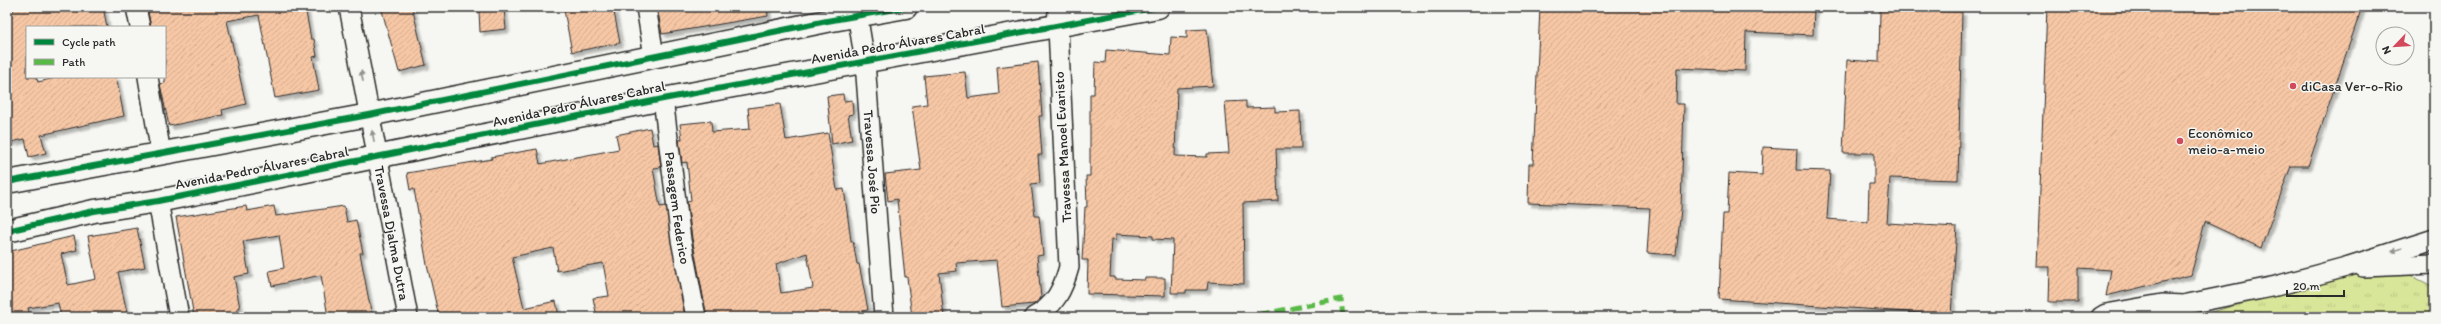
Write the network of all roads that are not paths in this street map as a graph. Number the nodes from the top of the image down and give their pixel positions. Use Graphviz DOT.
graph roads {
  1 [pos="136,7"];
  2 [pos="349,7"];
  3 [pos="646,7"];
  4 [pos="906,7"];
  5 [pos="1158,7"];
  6 [pos="857,11"];
  7 [pos="1059,17"];
  8 [pos="140,26"];
  9 [pos="654,56"];
  10 [pos="865,62"];
  11 [pos="148,78"];
  12 [pos="663,99"];
  13 [pos="369,115"];
  14 [pos="161,154"];
  15 [pos="377,157"];
  16 [pos="7,182"];
  17 [pos="158,201"];
  18 [pos="7,231"];
  19 [pos="2434,239"];
  20 [pos="2434,264"];
  21 [pos="2346,267"];
  22 [pos="2178,311"];
  23 [pos="179,317"];
  24 [pos="408,317"];
  25 [pos="696,317"];
  26 [pos="884,317"];
  27 [pos="1034,317"];
  28 [pos="2101,317"];
  1 -- 8 [label="street"];
  13 -- 2 [label="street, Travessa Djalma Dutra, one-way"];
  3 -- 9 [label="street"];
  4 -- 6 [label="main road"];
  5 -- 7 [label="main road, Avenida Pedro Álvares Cabral"];
  6 -- 9 [label="main road"];
  6 -- 10 [label="street, Travessa José Pio"];
  7 -- 10 [label="main road, Avenida Pedro Álvares Cabral"];
  7 -- 27 [label="street, Travessa Manoel Evaristo"];
  9 -- 13 [label="main road"];
  10 -- 12 [label="main road, Avenida Pedro Álvares Cabral"];
  10 -- 26 [label="street, Travessa José Pio"];
  11 -- 14 [label="street"];
  12 -- 15 [label="main road, Avenida Pedro Álvares Cabral"];
  12 -- 25 [label="street, Passagem Federico"];
  13 -- 14 [label="main road"];
  15 -- 13 [label="street, Travessa Djalma Dutra, one-way"];
  14 -- 16 [label="main road"];
  15 -- 17 [label="main road, Avenida Pedro Álvares Cabral"];
  15 -- 24 [label="street, Travessa Djalma Dutra"];
  17 -- 18 [label="main road, Avenida Pedro Álvares Cabral"];
  17 -- 23 [label="street"];
  19 -- 21 [label="street, one-way"];
  20 -- 21 [label="street"];
  21 -- 22 [label="street"];
  22 -- 28 [label="street"];
}
